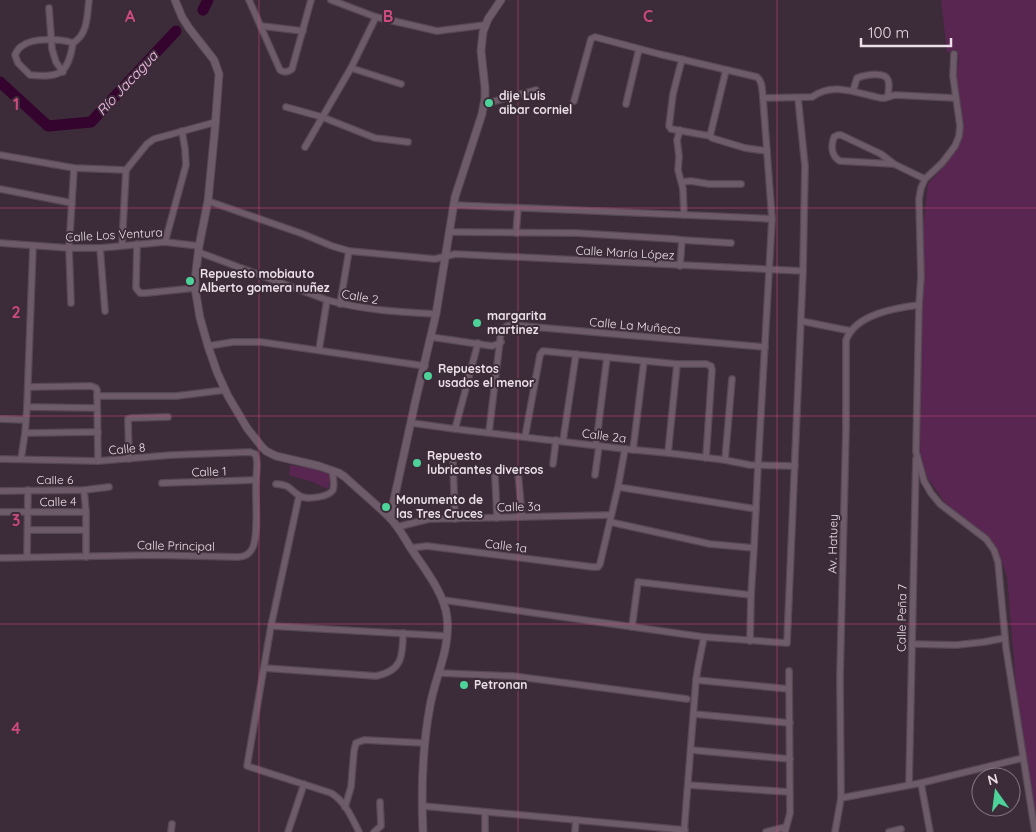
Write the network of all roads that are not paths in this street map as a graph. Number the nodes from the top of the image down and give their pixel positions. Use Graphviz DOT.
graph roads {
  1 [pos="89,0"];
  2 [pos="249,0"];
  3 [pos="311,0"];
  4 [pos="331,0"];
  5 [pos="501,0"];
  6 [pos="177,1"];
  7 [pos="49,8"];
  8 [pos="376,17"];
  9 [pos="484,25"];
  10 [pos="260,26"];
  11 [pos="303,30"];
  12 [pos="51,40"];
  13 [pos="73,43"];
  14 [pos="639,49"];
  15 [pos="954,54"];
  16 [pos="682,59"];
  17 [pos="351,68"];
  18 [pos="726,70"];
  19 [pos="62,72"];
  20 [pos="401,84"];
  21 [pos="536,90"];
  22 [pos="853,91"];
  23 [pos="888,97"];
  24 [pos="763,98"];
  25 [pos="798,98"];
  26 [pos="955,98"];
  27 [pos="574,101"];
  28 [pos="484,104"];
  29 [pos="626,104"];
  30 [pos="286,107"];
  31 [pos="322,117"];
  32 [pos="216,122"];
  33 [pos="680,130"];
  34 [pos="182,131"];
  35 [pos="710,136"];
  36 [pos="408,142"];
  37 [pos="305,147"];
  38 [pos="767,151"];
  39 [pos="0,155"];
  40 [pos="894,164"];
  41 [pos="74,168"];
  42 [pos="126,170"];
  43 [pos="925,179"];
  44 [pos="682,182"];
  45 [pos="741,184"];
  46 [pos="0,189"];
  47 [pos="208,200"];
  48 [pos="72,203"];
  49 [pos="454,205"];
  50 [pos="518,208"];
  51 [pos="684,214"];
  52 [pos="772,219"];
  53 [pos="449,232"];
  54 [pos="516,233"];
  55 [pos="682,240"];
  56 [pos="165,242"];
  57 [pos="0,243"];
  58 [pos="731,243"];
  59 [pos="137,244"];
  60 [pos="122,245"];
  61 [pos="33,246"];
  62 [pos="69,248"];
  63 [pos="100,248"];
  64 [pos="199,249"];
  65 [pos="350,252"];
  66 [pos="446,257"];
  67 [pos="680,266"];
  68 [pos="770,270"];
  69 [pos="803,271"];
  70 [pos="195,288"];
  71 [pos="327,300"];
  72 [pos="71,303"];
  73 [pos="340,304"];
  74 [pos="919,305"];
  75 [pos="105,311"];
  76 [pos="436,314"];
  77 [pos="801,321"];
  78 [pos="852,331"];
  79 [pos="431,337"];
  80 [pos="500,342"];
  81 [pos="478,343"];
  82 [pos="208,346"];
  83 [pos="765,347"];
  84 [pos="319,350"];
  85 [pos="576,354"];
  86 [pos="607,357"];
  87 [pos="644,361"];
  88 [pos="677,364"];
  89 [pos="425,366"];
  90 [pos="732,379"];
  91 [pos="28,387"];
  92 [pos="225,390"];
  93 [pos="97,396"];
  94 [pos="27,407"];
  95 [pos="97,408"];
  96 [pos="168,417"];
  97 [pos="0,419"];
  98 [pos="26,420"];
  99 [pos="412,423"];
  100 [pos="455,429"];
  101 [pos="98,432"];
  102 [pos="489,432"];
  103 [pos="25,433"];
  104 [pos="525,436"];
  105 [pos="556,440"];
  106 [pos="563,441"];
  107 [pos="598,445"];
  108 [pos="262,447"];
  109 [pos="625,449"];
  110 [pos="633,450"];
  111 [pos="916,452"];
  112 [pos="668,453"];
  113 [pos="255,454"];
  114 [pos="706,458"];
  115 [pos="0,459"];
  116 [pos="21,459"];
  117 [pos="130,459"];
  118 [pos="725,460"];
  119 [pos="98,461"];
  120 [pos="453,463"];
  121 [pos="553,464"];
  122 [pos="758,466"];
  123 [pos="795,466"];
  124 [pos="332,470"];
  125 [pos="518,472"];
  126 [pos="595,475"];
  127 [pos="495,476"];
  128 [pos="256,480"];
  129 [pos="162,483"];
  130 [pos="276,484"];
  131 [pos="109,487"];
  132 [pos="618,487"];
  133 [pos="28,490"];
  134 [pos="84,490"];
  135 [pos="0,491"];
  136 [pos="300,496"];
  137 [pos="756,509"];
  138 [pos="0,512"];
  139 [pos="28,512"];
  140 [pos="86,512"];
  141 [pos="390,518"];
  142 [pos="497,518"];
  143 [pos="522,518"];
  144 [pos="611,518"];
  145 [pos="455,519"];
  146 [pos="397,527"];
  147 [pos="28,530"];
  148 [pos="86,530"];
  149 [pos="411,548"];
  150 [pos="754,548"];
  151 [pos="27,557"];
  152 [pos="86,557"];
  153 [pos="0,558"];
  154 [pos="750,595"];
  155 [pos="443,600"];
  156 [pos="271,626"];
  157 [pos="632,627"];
  158 [pos="403,633"];
  159 [pos="447,636"];
  160 [pos="704,637"];
  161 [pos="1005,638"];
  162 [pos="750,641"];
  163 [pos="912,644"];
  164 [pos="264,668"];
  165 [pos="790,671"];
  166 [pos="439,673"];
  167 [pos="696,680"];
  168 [pos="789,689"];
  169 [pos="687,699"];
  170 [pos="694,714"];
  171 [pos="790,723"];
  172 [pos="424,743"];
  173 [pos="691,750"];
  174 [pos="1023,758"];
  175 [pos="790,759"];
  176 [pos="921,782"];
  177 [pos="304,784"];
  178 [pos="688,785"];
  179 [pos="909,785"];
  180 [pos="789,792"];
  181 [pos="841,798"];
  182 [pos="380,802"];
  183 [pos="422,806"];
  184 [pos="346,807"];
  185 [pos="485,812"];
  186 [pos="576,820"];
  187 [pos="172,824"];
  188 [pos="381,829"];
  189 [pos="786,829"];
  190 [pos="901,829"];
  191 [pos="685,831"];
  192 [pos="171,832"];
  193 [pos="288,832"];
  194 [pos="359,832"];
  195 [pos="374,832"];
  196 [pos="422,832"];
  197 [pos="485,832"];
  198 [pos="575,832"];
  199 [pos="766,832"];
  200 [pos="835,832"];
  201 [pos="889,832"];
  202 [pos="930,832"];
  203 [pos="1035,832"];
  1 -- 13 [label="street"];
  2 -- 10 [label="street"];
  3 -- 11 [label="street"];
  4 -- 8 [label="street"];
  5 -- 9 [label="street"];
  6 -- 32 [label="street"];
  7 -- 12 [label="street"];
  8 -- 9 [label="street"];
  8 -- 17 [label="street"];
  9 -- 28 [label="street"];
  10 -- 11 [label="street"];
  10 -- 11 [label="street"];
  12 -- 13 [label="street"];
  12 -- 19 [label="street"];
  12 -- 19 [label="street"];
  13 -- 19 [label="street"];
  14 -- 16 [label="street"];
  14 -- 27 [label="street"];
  14 -- 29 [label="street"];
  15 -- 26 [label="street"];
  16 -- 18 [label="street"];
  16 -- 33 [label="street"];
  17 -- 20 [label="street"];
  17 -- 31 [label="street"];
  18 -- 24 [label="street"];
  18 -- 35 [label="street"];
  21 -- 28 [label="street"];
  22 -- 23 [label="street"];
  22 -- 23 [label="street"];
  22 -- 25 [label="street"];
  23 -- 26 [label="street"];
  24 -- 25 [label="street"];
  24 -- 38 [label="street"];
  25 -- 69 [label="street"];
  26 -- 43 [label="street"];
  28 -- 49 [label="street"];
  30 -- 31 [label="street"];
  31 -- 36 [label="street"];
  31 -- 37 [label="street"];
  32 -- 34 [label="street"];
  32 -- 47 [label="street"];
  33 -- 35 [label="street"];
  33 -- 44 [label="street"];
  34 -- 42 [label="street"];
  34 -- 56 [label="street"];
  35 -- 38 [label="street"];
  38 -- 52 [label="street"];
  39 -- 41 [label="street"];
  40 -- 40 [label="street"];
  40 -- 43 [label="street"];
  41 -- 42 [label="street"];
  41 -- 48 [label="street"];
  42 -- 60 [label="street"];
  43 -- 74 [label="street, Calle Peña 7"];
  44 -- 45 [label="street"];
  44 -- 51 [label="street"];
  46 -- 48 [label="street"];
  47 -- 64 [label="street"];
  47 -- 65 [label="street, Calle María López"];
  48 -- 62 [label="street"];
  49 -- 50 [label="street"];
  49 -- 53 [label="street"];
  50 -- 51 [label="street"];
  50 -- 54 [label="street"];
  51 -- 52 [label="street"];
  52 -- 68 [label="street"];
  53 -- 54 [label="street"];
  53 -- 66 [label="street"];
  54 -- 55 [label="street"];
  55 -- 58 [label="street"];
  55 -- 67 [label="street"];
  56 -- 59 [label="street, Calle Los Ventura"];
  56 -- 64 [label="street, Calle Los Ventura"];
  57 -- 61 [label="street, Calle Los Ventura"];
  59 -- 60 [label="street, Calle Los Ventura"];
  59 -- 70 [label="street"];
  60 -- 63 [label="street, Calle Los Ventura"];
  61 -- 62 [label="street, Calle Los Ventura"];
  61 -- 91 [label="street"];
  62 -- 63 [label="street, Calle Los Ventura"];
  62 -- 72 [label="street"];
  63 -- 75 [label="street"];
  64 -- 70 [label="street"];
  64 -- 71 [label="street, Calle 2"];
  65 -- 66 [label="street, Calle María López"];
  65 -- 73 [label="street"];
  66 -- 67 [label="street, Calle María López"];
  66 -- 76 [label="street"];
  67 -- 68 [label="street, Calle María López"];
  68 -- 69 [label="street, Calle María López"];
  68 -- 83 [label="street"];
  69 -- 77 [label="street"];
  70 -- 82 [label="street"];
  71 -- 73 [label="street, Calle 2"];
  71 -- 84 [label="street"];
  73 -- 76 [label="street, Calle 2"];
  74 -- 78 [label="street"];
  74 -- 111 [label="street, Calle Peña 7"];
  76 -- 79 [label="street"];
  77 -- 78 [label="street"];
  77 -- 123 [label="street"];
  78 -- 181 [label="street, Av. Hatuey"];
  79 -- 81 [label="street"];
  79 -- 89 [label="street"];
  80 -- 81 [label="street"];
  80 -- 83 [label="street, Calle La Muñeca"];
  80 -- 102 [label="street"];
  81 -- 100 [label="street"];
  82 -- 84 [label="street"];
  82 -- 92 [label="street"];
  83 -- 122 [label="street"];
  84 -- 89 [label="street"];
  85 -- 86 [label="street"];
  85 -- 104 [label="street"];
  85 -- 106 [label="street"];
  86 -- 87 [label="street"];
  86 -- 107 [label="street"];
  87 -- 88 [label="street"];
  87 -- 110 [label="street"];
  88 -- 112 [label="street"];
  88 -- 114 [label="street"];
  89 -- 99 [label="street"];
  90 -- 118 [label="street"];
  91 -- 93 [label="street"];
  91 -- 94 [label="street"];
  92 -- 93 [label="street"];
  92 -- 108 [label="street"];
  93 -- 95 [label="street"];
  94 -- 95 [label="street"];
  94 -- 98 [label="street"];
  95 -- 101 [label="street"];
  96 -- 117 [label="street"];
  97 -- 98 [label="street"];
  98 -- 103 [label="street"];
  99 -- 100 [label="street, Calle 2a"];
  99 -- 141 [label="street"];
  100 -- 102 [label="street, Calle 2a"];
  101 -- 103 [label="street"];
  101 -- 119 [label="street"];
  102 -- 104 [label="street, Calle 2a"];
  103 -- 116 [label="street"];
  104 -- 105 [label="street, Calle 2a"];
  105 -- 106 [label="street, Calle 2a"];
  105 -- 121 [label="street"];
  106 -- 107 [label="street, Calle 2a"];
  107 -- 109 [label="street, Calle 2a"];
  107 -- 126 [label="street"];
  108 -- 113 [label="street"];
  108 -- 124 [label="street"];
  109 -- 110 [label="street, Calle 2a"];
  109 -- 132 [label="street"];
  110 -- 112 [label="street, Calle 2a"];
  111 -- 161 [label="street"];
  111 -- 163 [label="street, Calle Peña 7"];
  112 -- 114 [label="street, Calle 2a"];
  113 -- 117 [label="street, Calle 8"];
  113 -- 128 [label="street, Calle Principal"];
  114 -- 118 [label="street, Calle 2a"];
  115 -- 116 [label="street, Calle 8"];
  116 -- 119 [label="street, Calle 8"];
  117 -- 119 [label="street, Calle 8"];
  118 -- 122 [label="street, Calle 2a"];
  120 -- 145 [label="street"];
  122 -- 123 [label="street, Calle 2a"];
  122 -- 137 [label="street"];
  123 -- 162 [label="street"];
  124 -- 136 [label="street"];
  124 -- 141 [label="street"];
  125 -- 143 [label="street"];
  127 -- 142 [label="street"];
  128 -- 129 [label="street, Calle 1"];
  128 -- 152 [label="street, Calle Principal"];
  130 -- 136 [label="street"];
  131 -- 134 [label="street, Calle 6"];
  132 -- 137 [label="street"];
  132 -- 144 [label="street"];
  133 -- 134 [label="street, Calle 6"];
  133 -- 135 [label="street, Calle 6"];
  133 -- 139 [label="street"];
  134 -- 140 [label="street"];
  136 -- 156 [label="street"];
  137 -- 150 [label="street"];
  138 -- 139 [label="street, Calle 4"];
  139 -- 140 [label="street, Calle 4"];
  139 -- 147 [label="street"];
  140 -- 148 [label="street"];
  141 -- 146 [label="street"];
  142 -- 143 [label="street, Calle 3a"];
  142 -- 145 [label="street, Calle 3a"];
  143 -- 144 [label="street, Calle 3a"];
  144 -- 149 [label="street, Calle 1a"];
  144 -- 150 [label="street, Calle 3a"];
  145 -- 146 [label="street, Calle 3a"];
  146 -- 149 [label="street"];
  147 -- 148 [label="street"];
  147 -- 151 [label="street"];
  148 -- 152 [label="street"];
  149 -- 155 [label="street"];
  150 -- 154 [label="street"];
  151 -- 152 [label="street, Calle Principal"];
  151 -- 153 [label="street, Calle Principal"];
  154 -- 157 [label="street"];
  154 -- 162 [label="street"];
  155 -- 157 [label="street"];
  155 -- 159 [label="street"];
  156 -- 158 [label="street"];
  156 -- 164 [label="street"];
  157 -- 160 [label="street"];
  158 -- 159 [label="street"];
  158 -- 164 [label="street"];
  159 -- 166 [label="street"];
  160 -- 162 [label="street"];
  160 -- 167 [label="street"];
  161 -- 163 [label="street"];
  161 -- 174 [label="street"];
  163 -- 179 [label="street, Calle Peña 7"];
  164 -- 177 [label="street"];
  165 -- 168 [label="street"];
  166 -- 169 [label="street"];
  166 -- 172 [label="street"];
  167 -- 168 [label="street"];
  167 -- 170 [label="street"];
  168 -- 171 [label="street"];
  170 -- 171 [label="street"];
  170 -- 173 [label="street"];
  171 -- 175 [label="street"];
  172 -- 183 [label="street"];
  172 -- 184 [label="street"];
  173 -- 175 [label="street"];
  173 -- 178 [label="street"];
  174 -- 176 [label="street"];
  174 -- 203 [label="street"];
  175 -- 180 [label="street"];
  176 -- 179 [label="street"];
  176 -- 202 [label="street"];
  177 -- 184 [label="street"];
  177 -- 193 [label="street"];
  178 -- 180 [label="street"];
  178 -- 191 [label="street"];
  179 -- 181 [label="street"];
  180 -- 189 [label="street"];
  181 -- 200 [label="street, Av. Hatuey"];
  182 -- 188 [label="street"];
  183 -- 185 [label="street"];
  183 -- 196 [label="street"];
  184 -- 194 [label="street"];
  185 -- 186 [label="street"];
  185 -- 197 [label="street"];
  186 -- 191 [label="street"];
  186 -- 198 [label="street"];
  187 -- 192 [label="street"];
  188 -- 195 [label="street"];
  189 -- 199 [label="street"];
  190 -- 201 [label="street"];
}
